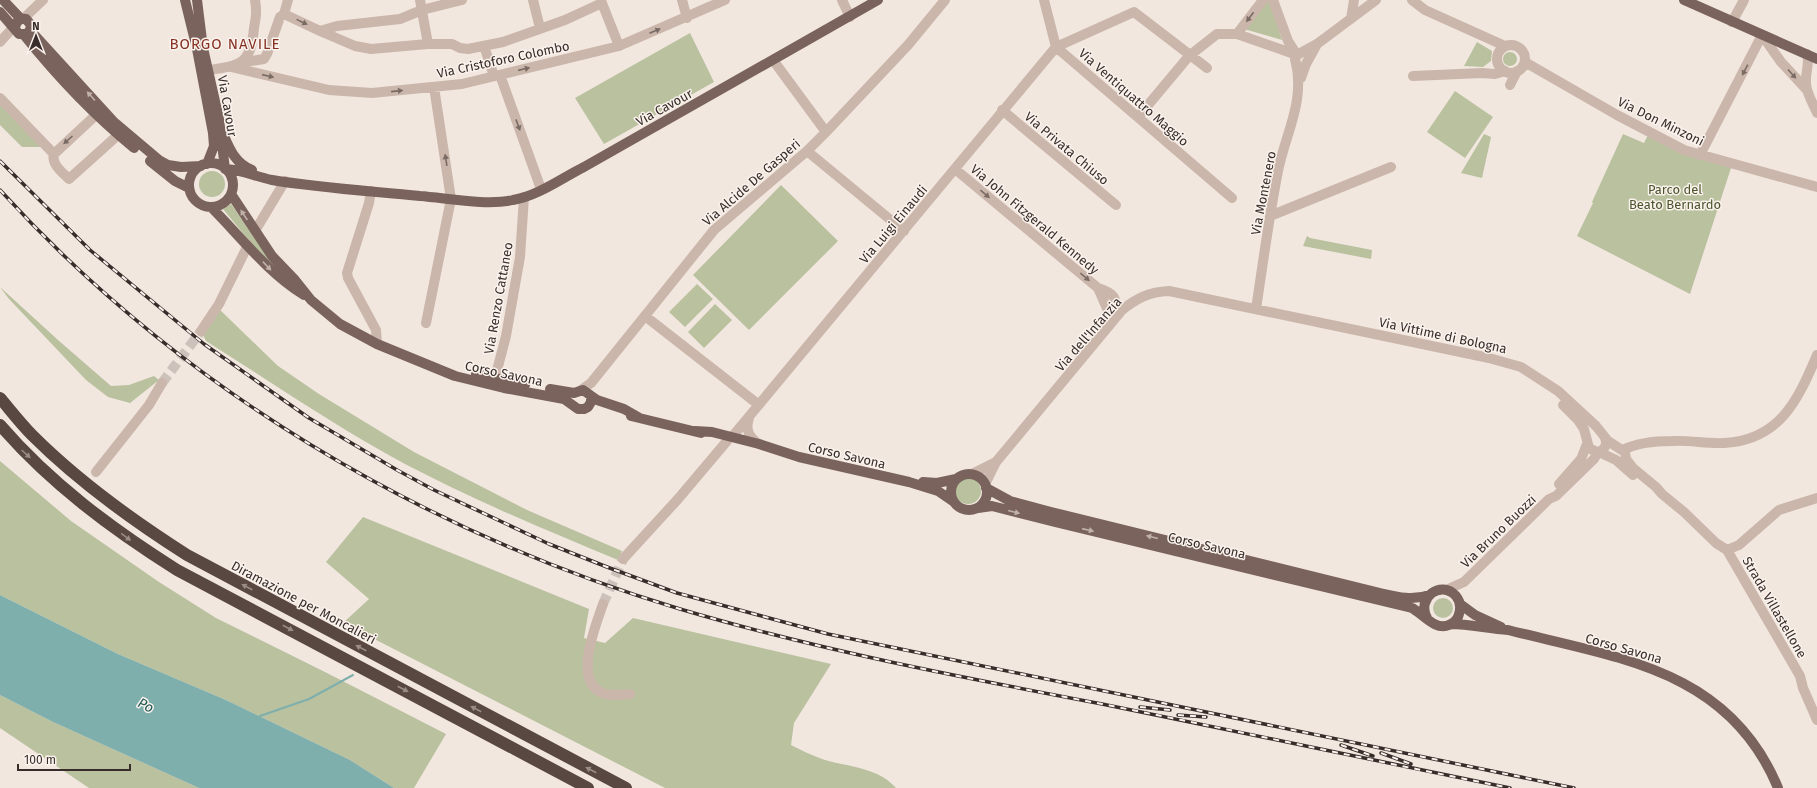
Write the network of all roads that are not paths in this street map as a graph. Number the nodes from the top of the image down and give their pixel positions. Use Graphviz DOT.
graph roads {
  1 [pos="3,0"];
  2 [pos="43,0"];
  3 [pos="185,0"];
  4 [pos="197,0"];
  5 [pos="255,0"];
  6 [pos="288,0"];
  7 [pos="420,0"];
  8 [pos="462,0"];
  9 [pos="533,0"];
  10 [pos="682,0"];
  11 [pos="725,0"];
  12 [pos="842,0"];
  13 [pos="878,0"];
  14 [pos="945,0"];
  15 [pos="1044,0"];
  16 [pos="1263,0"];
  17 [pos="1273,0"];
  18 [pos="1354,0"];
  19 [pos="1376,0"];
  20 [pos="1412,0"];
  21 [pos="1684,0"];
  22 [pos="1744,0"];
  23 [pos="422,10"];
  24 [pos="0,12"];
  25 [pos="284,14"];
  26 [pos="850,17"];
  27 [pos="687,18"];
  28 [pos="1351,19"];
  29 [pos="1732,22"];
  30 [pos="20,24"];
  31 [pos="540,28"];
  32 [pos="320,31"];
  33 [pos="1237,34"];
  34 [pos="1762,35"];
  35 [pos="254,40"];
  36 [pos="0,42"];
  37 [pos="428,44"];
  38 [pos="484,46"];
  39 [pos="619,46"];
  40 [pos="1056,47"];
  41 [pos="1790,47"];
  42 [pos="267,54"];
  43 [pos="1500,54"];
  44 [pos="1807,54"];
  45 [pos="1189,56"];
  46 [pos="1302,59"];
  47 [pos="1817,59"];
  48 [pos="772,60"];
  49 [pos="1525,62"];
  50 [pos="1782,62"];
  51 [pos="235,65"];
  52 [pos="1817,67"];
  53 [pos="1207,68"];
  54 [pos="208,70"];
  55 [pos="1510,72"];
  56 [pos="1482,73"];
  57 [pos="497,76"];
  58 [pos="1413,76"];
  59 [pos="1806,76"];
  60 [pos="434,87"];
  61 [pos="1807,90"];
  62 [pos="0,98"];
  63 [pos="1002,110"];
  64 [pos="1817,113"];
  65 [pos="97,114"];
  66 [pos="1138,117"];
  67 [pos="219,119"];
  68 [pos="826,132"];
  69 [pos="118,135"];
  70 [pos="807,151"];
  71 [pos="54,154"];
  72 [pos="1700,155"];
  73 [pos="204,165"];
  74 [pos="1391,167"];
  75 [pos="225,169"];
  76 [pos="955,169"];
  77 [pos="272,180"];
  78 [pos="285,181"];
  79 [pos="1817,187"];
  80 [pos="189,188"];
  81 [pos="232,190"];
  82 [pos="541,190"];
  83 [pos="371,191"];
  84 [pos="524,197"];
  85 [pos="1232,198"];
  86 [pos="451,199"];
  87 [pos="1116,205"];
  88 [pos="211,207"];
  89 [pos="1270,216"];
  90 [pos="255,231"];
  91 [pos="904,231"];
  92 [pos="248,245"];
  93 [pos="1098,288"];
  94 [pos="311,300"];
  95 [pos="1256,309"];
  96 [pos="1118,314"];
  97 [pos="645,316"];
  98 [pos="426,323"];
  99 [pos="1109,326"];
  100 [pos="201,331"];
  101 [pos="377,344"];
  102 [pos="1817,355"];
  103 [pos="431,366"];
  104 [pos="495,378"];
  105 [pos="162,383"];
  106 [pos="1547,385"];
  107 [pos="585,396"];
  108 [pos="0,398"];
  109 [pos="572,403"];
  110 [pos="759,405"];
  111 [pos="750,416"];
  112 [pos="0,425"];
  113 [pos="1603,436"];
  114 [pos="729,439"];
  115 [pos="1587,443"];
  116 [pos="759,444"];
  117 [pos="779,452"];
  118 [pos="1598,452"];
  119 [pos="1622,456"];
  120 [pos="996,462"];
  121 [pos="96,472"];
  122 [pos="972,474"];
  123 [pos="956,479"];
  124 [pos="909,482"];
  125 [pos="986,486"];
  126 [pos="1817,494"];
  127 [pos="1817,498"];
  128 [pos="1550,499"];
  129 [pos="1806,501"];
  130 [pos="954,502"];
  131 [pos="978,508"];
  132 [pos="1727,550"];
  133 [pos="623,559"];
  134 [pos="1464,582"];
  135 [pos="1446,590"];
  136 [pos="1430,595"];
  137 [pos="1459,602"];
  138 [pos="603,604"];
  139 [pos="1427,618"];
  140 [pos="1451,624"];
  141 [pos="1508,630"];
  142 [pos="630,694"];
  143 [pos="1817,720"];
  144 [pos="588,788"];
  145 [pos="626,788"];
  146 [pos="1778,788"];
  1 -- 30 [label="main road"];
  2 -- 30 [label="street"];
  3 -- 73 [label="main road, Via Cavour"];
  4 -- 54 [label="main road, Via Cavour"];
  5 -- 35 [label="street"];
  6 -- 25 [label="street"];
  7 -- 23 [label="street"];
  8 -- 23 [label="street"];
  9 -- 31 [label="street"];
  10 -- 27 [label="street"];
  11 -- 27 [label="street, Via Cristoforo Colombo"];
  12 -- 26 [label="street"];
  13 -- 26 [label="main road, Via Cavour"];
  14 -- 68 [label="street, Via Alcide De Gasperi"];
  15 -- 40 [label="street"];
  16 -- 33 [label="street, one-way"];
  17 -- 46 [label="street"];
  18 -- 28 [label="street"];
  19 -- 28 [label="street"];
  20 -- 43 [label="street"];
  21 -- 29 [label="main road"];
  22 -- 29 [label="street"];
  23 -- 32 [label="street"];
  23 -- 37 [label="street"];
  24 -- 30 [label="main road"];
  25 -- 32 [label="street, one-way"];
  25 -- 42 [label="street"];
  26 -- 48 [label="main road, Via Cavour"];
  39 -- 27 [label="street, Via Cristoforo Colombo, one-way"];
  28 -- 46 [label="street"];
  29 -- 34 [label="main road"];
  30 -- 36 [label="street"];
  30 -- 65 [label="main road"];
  73 -- 30 [label="main road, one-way"];
  31 -- 38 [label="street"];
  31 -- 39 [label="street"];
  32 -- 37 [label="street"];
  33 -- 45 [label="street"];
  33 -- 46 [label="street"];
  34 -- 41 [label="main road"];
  34 -- 50 [label="street"];
  34 -- 72 [label="street, one-way"];
  35 -- 42 [label="street"];
  35 -- 51 [label="street"];
  37 -- 38 [label="street"];
  38 -- 57 [label="street"];
  57 -- 39 [label="street, Via Cristoforo Colombo, one-way"];
  40 -- 45 [label="street"];
  40 -- 63 [label="street, Via Luigi Einaudi"];
  40 -- 66 [label="street, Via Ventiquattro Maggio"];
  41 -- 44 [label="main road"];
  41 -- 50 [label="street"];
  42 -- 51 [label="street"];
  43 -- 49 [label="street"];
  43 -- 55 [label="street"];
  43 -- 56 [label="street"];
  44 -- 47 [label="main road"];
  44 -- 59 [label="street"];
  45 -- 53 [label="street"];
  45 -- 66 [label="street"];
  46 -- 89 [label="street, Via Montenero"];
  48 -- 68 [label="street"];
  48 -- 82 [label="main road, Via Cavour"];
  49 -- 55 [label="street"];
  49 -- 72 [label="street, Via Don Minzoni"];
  50 -- 61 [label="street, one-way"];
  51 -- 54 [label="street"];
  51 -- 60 [label="street, Via Cristoforo Colombo, one-way"];
  52 -- 59 [label="street"];
  54 -- 67 [label="main road, Via Cavour"];
  55 -- 56 [label="street"];
  56 -- 58 [label="street"];
  57 -- 60 [label="street, Via Cristoforo Colombo"];
  57 -- 82 [label="street, one-way"];
  59 -- 61 [label="street"];
  86 -- 60 [label="street, one-way"];
  61 -- 64 [label="street"];
  62 -- 71 [label="street"];
  63 -- 76 [label="street, Via Luigi Einaudi"];
  63 -- 87 [label="street, Via Privata Chiuso"];
  65 -- 69 [label="main road"];
  65 -- 71 [label="street, one-way"];
  66 -- 85 [label="street, Via Ventiquattro Maggio"];
  67 -- 75 [label="main road, Via Cavour"];
  67 -- 77 [label="main road"];
  68 -- 70 [label="street, Via Alcide De Gasperi"];
  69 -- 71 [label="street"];
  69 -- 80 [label="main road"];
  70 -- 91 [label="street"];
  70 -- 97 [label="street, Via Alcide De Gasperi"];
  72 -- 79 [label="street, Via Don Minzoni"];
  73 -- 75 [label="main road"];
  73 -- 80 [label="main road"];
  74 -- 89 [label="street"];
  75 -- 77 [label="main road, Via Cavour"];
  75 -- 81 [label="main road"];
  76 -- 91 [label="street, Via Luigi Einaudi"];
  76 -- 93 [label="street, Via John Fitzgerald Kennedy, one-way"];
  77 -- 78 [label="main road, Via Cavour"];
  77 -- 81 [label="main road, Via Cavour"];
  78 -- 83 [label="main road, Via Cavour"];
  78 -- 90 [label="street"];
  80 -- 88 [label="main road"];
  81 -- 88 [label="main road"];
  90 -- 81 [label="main road, Corso Savona, one-way"];
  82 -- 84 [label="main road, Via Cavour"];
  83 -- 86 [label="main road, Via Cavour"];
  83 -- 101 [label="street"];
  84 -- 86 [label="main road, Via Cavour"];
  84 -- 104 [label="street, Via Renzo Cattaneo"];
  86 -- 98 [label="street"];
  88 -- 92 [label="main road, Corso Savona"];
  89 -- 95 [label="street, Via Montenero"];
  90 -- 94 [label="main road, Corso Savona"];
  91 -- 110 [label="street, Via Luigi Einaudi"];
  92 -- 94 [label="main road, Corso Savona, one-way"];
  92 -- 100 [label="street"];
  93 -- 96 [label="street, Via John Fitzgerald Kennedy"];
  93 -- 99 [label="street, Via John Fitzgerald Kennedy"];
  94 -- 101 [label="main road, Corso Savona"];
  95 -- 96 [label="street, Via dell'Infanzia"];
  95 -- 106 [label="street, Via Vittime di Bologna"];
  96 -- 99 [label="street, Via dell'Infanzia"];
  97 -- 107 [label="street, Via Alcide De Gasperi"];
  97 -- 110 [label="street"];
  99 -- 120 [label="street, Via dell'Infanzia"];
  101 -- 103 [label="main road, Corso Savona"];
  102 -- 119 [label="street"];
  103 -- 104 [label="main road, Corso Savona"];
  103 -- 109 [label="main road, Corso Savona"];
  104 -- 107 [label="main road, Corso Savona"];
  105 -- 121 [label="street"];
  106 -- 113 [label="street, Via Vittime di Bologna"];
  106 -- 115 [label="street"];
  107 -- 109 [label="main road"];
  107 -- 109 [label="main road, Corso Savona"];
  107 -- 114 [label="main road, Corso Savona"];
  145 -- 108 [label="highway, Diramazione per Moncalieri, one-way"];
  110 -- 111 [label="street, Via Luigi Einaudi"];
  111 -- 114 [label="street, Via Luigi Einaudi"];
  111 -- 116 [label="street"];
  112 -- 144 [label="highway, one-way"];
  113 -- 115 [label="street"];
  113 -- 118 [label="street"];
  113 -- 119 [label="street"];
  114 -- 116 [label="main road, Corso Savona"];
  114 -- 117 [label="main road, Corso Savona"];
  114 -- 133 [label="street, Via Luigi Einaudi"];
  115 -- 118 [label="street"];
  115 -- 128 [label="street, Via Bruno Buozzi"];
  116 -- 117 [label="main road, Corso Savona"];
  117 -- 124 [label="main road, Corso Savona"];
  118 -- 119 [label="street"];
  118 -- 128 [label="street, Via Bruno Buozzi"];
  119 -- 132 [label="street"];
  120 -- 122 [label="street, Via dell'Infanzia"];
  120 -- 125 [label="street, Via dell'Infanzia"];
  122 -- 123 [label="main road"];
  122 -- 125 [label="main road"];
  123 -- 124 [label="main road, Corso Savona"];
  123 -- 130 [label="main road"];
  124 -- 130 [label="main road, Corso Savona"];
  125 -- 131 [label="main road"];
  136 -- 125 [label="main road, Corso Savona, one-way"];
  126 -- 129 [label="street, Strada Villastellone"];
  127 -- 129 [label="street, Strada Villastellone"];
  128 -- 134 [label="street, Via Bruno Buozzi"];
  129 -- 132 [label="street, Strada Villastellone"];
  130 -- 131 [label="main road"];
  131 -- 139 [label="main road, Corso Savona, one-way"];
  132 -- 143 [label="street, Strada Villastellone"];
  134 -- 135 [label="street, Via Bruno Buozzi"];
  134 -- 137 [label="street, Via Bruno Buozzi"];
  135 -- 136 [label="main road"];
  135 -- 137 [label="main road"];
  136 -- 139 [label="main road"];
  137 -- 140 [label="main road"];
  137 -- 141 [label="main road, Corso Savona"];
  138 -- 142 [label="street"];
  139 -- 140 [label="main road"];
  140 -- 141 [label="main road, Corso Savona"];
  141 -- 146 [label="main road, Corso Savona"];
}
